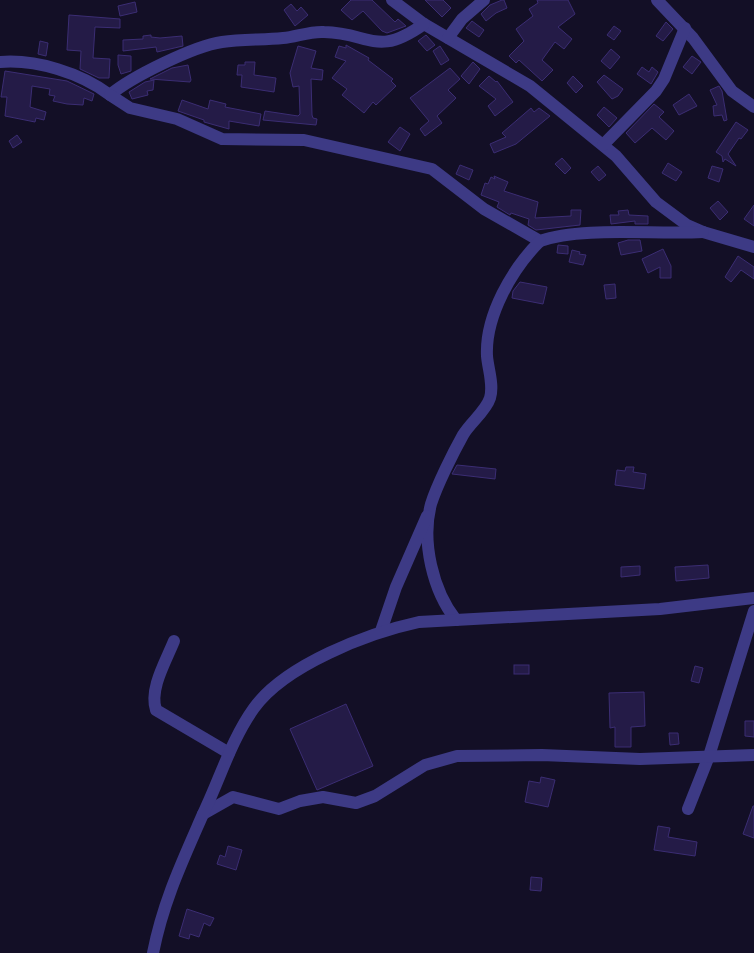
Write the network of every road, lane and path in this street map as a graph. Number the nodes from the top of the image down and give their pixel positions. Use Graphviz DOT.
graph roads {
  1 [pos="392,0"];
  2 [pos="484,0"];
  3 [pos="657,0"];
  4 [pos="424,24"];
  5 [pos="685,28"];
  6 [pos="448,38"];
  7 [pos="0,62"];
  8 [pos="110,95"];
  9 [pos="754,107"];
  10 [pos="603,145"];
  11 [pos="703,232"];
  12 [pos="540,241"];
  13 [pos="754,247"];
  14 [pos="431,505"];
  15 [pos="754,598"];
  16 [pos="754,611"];
  17 [pos="456,620"];
  18 [pos="381,631"];
  19 [pos="174,641"];
  20 [pos="229,753"];
  21 [pos="754,755"];
  22 [pos="709,756"];
  23 [pos="688,809"];
  24 [pos="203,814"];
  25 [pos="153,953"];
  1 -- 4 [label="street"];
  2 -- 6 [label="street"];
  3 -- 5 [label="street"];
  4 -- 6 [label="street"];
  4 -- 8 [label="street"];
  5 -- 9 [label="street"];
  5 -- 10 [label="street"];
  6 -- 10 [label="street"];
  7 -- 8 [label="street"];
  8 -- 12 [label="street"];
  10 -- 11 [label="street"];
  11 -- 12 [label="street"];
  11 -- 13 [label="street"];
  12 -- 14 [label="street"];
  14 -- 17 [label="street"];
  14 -- 18 [label="street"];
  15 -- 17 [label="street"];
  16 -- 22 [label="street"];
  17 -- 18 [label="street"];
  18 -- 20 [label="street"];
  19 -- 20 [label="street"];
  20 -- 24 [label="street"];
  21 -- 22 [label="street"];
  22 -- 23 [label="street"];
  22 -- 24 [label="street"];
  24 -- 25 [label="street"];
}
